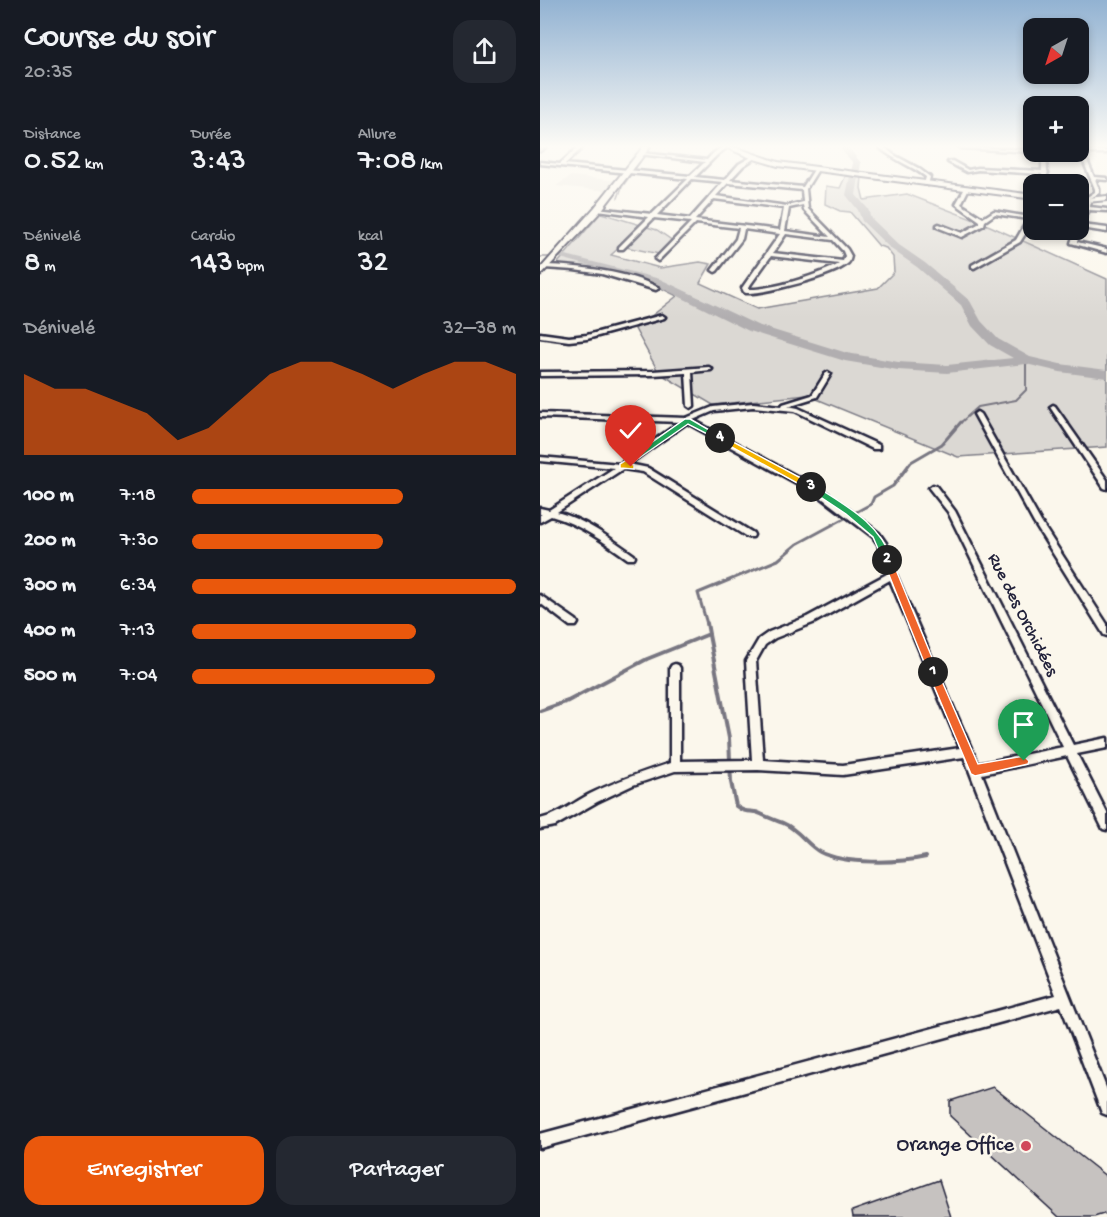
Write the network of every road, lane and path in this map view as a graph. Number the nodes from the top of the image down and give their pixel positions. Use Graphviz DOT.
graph roads {
  1 [pos="804,203"];
  2 [pos="603,204"];
  3 [pos="667,204"];
  4 [pos="707,204"];
  5 [pos="764,204"];
  6 [pos="801,204"];
  7 [pos="958,204"];
  8 [pos="1089,205"];
  9 [pos="788,207"];
  10 [pos="598,210"];
  11 [pos="1107,210"];
  12 [pos="1023,216"];
  13 [pos="654,217"];
  14 [pos="983,220"];
  15 [pos="692,221"];
  16 [pos="939,225"];
  17 [pos="742,228"];
  18 [pos="1089,229"];
  19 [pos="1107,230"];
  20 [pos="1023,232"];
  21 [pos="783,233"];
  22 [pos="835,239"];
  23 [pos="1075,240"];
  24 [pos="621,248"];
  25 [pos="1107,251"];
  26 [pos="770,254"];
  27 [pos="658,259"];
  28 [pos="844,263"];
  29 [pos="974,266"];
  30 [pos="715,270"];
  31 [pos="543,271"];
  32 [pos="656,288"];
  33 [pos="662,317"];
  34 [pos="540,335"];
  35 [pos="710,369"];
  36 [pos="690,370"];
  37 [pos="540,374"];
  38 [pos="828,374"];
  39 [pos="691,406"];
  40 [pos="780,406"];
  41 [pos="1053,407"];
  42 [pos="977,414"];
  43 [pos="540,416"];
  44 [pos="687,420"];
  45 [pos="876,447"];
  46 [pos="540,459"];
  47 [pos="622,466"];
  48 [pos="1107,486"];
  49 [pos="933,488"];
  50 [pos="540,511"];
  51 [pos="551,512"];
  52 [pos="540,519"];
  53 [pos="750,534"];
  54 [pos="630,557"];
  55 [pos="892,575"];
  56 [pos="540,598"];
  57 [pos="573,623"];
  58 [pos="1107,632"];
  59 [pos="675,668"];
  60 [pos="1107,743"];
  61 [pos="1072,751"];
  62 [pos="967,752"];
  63 [pos="758,765"];
  64 [pos="675,766"];
  65 [pos="975,770"];
  66 [pos="540,824"];
  67 [pos="1107,825"];
  68 [pos="1064,999"];
  69 [pos="1107,1108"];
  70 [pos="540,1141"];
  1 -- 22 [label="street"];
  2 -- 10 [label="main road"];
  3 -- 13 [label="street"];
  4 -- 15 [label="street"];
  5 -- 9 [label="street"];
  6 -- 9 [label="street"];
  7 -- 14 [label="street"];
  8 -- 11 [label="street"];
  9 -- 21 [label="street"];
  10 -- 13 [label="street"];
  10 -- 31 [label="main road"];
  12 -- 14 [label="street"];
  13 -- 15 [label="street"];
  13 -- 24 [label="street"];
  14 -- 16 [label="street"];
  15 -- 17 [label="street"];
  15 -- 27 [label="street"];
  17 -- 21 [label="street"];
  17 -- 30 [label="street"];
  18 -- 19 [label="street"];
  20 -- 29 [label="street"];
  21 -- 22 [label="street"];
  21 -- 26 [label="street"];
  22 -- 28 [label="street"];
  23 -- 25 [label="street"];
  26 -- 28 [label="street"];
  26 -- 28 [label="street"];
  31 -- 32 [label="street"];
  33 -- 34 [label="street"];
  35 -- 36 [label="street"];
  36 -- 37 [label="street"];
  36 -- 39 [label="street"];
  38 -- 40 [label="street"];
  40 -- 44 [label="street"];
  40 -- 45 [label="street"];
  41 -- 48 [label="street"];
  42 -- 58 [label="street"];
  43 -- 44 [label="street"];
  44 -- 47 [label="street"];
  44 -- 55 [label="street"];
  46 -- 47 [label="street"];
  47 -- 51 [label="street"];
  47 -- 53 [label="street"];
  49 -- 61 [label="street, Rue des Orchidées"];
  50 -- 51 [label="street"];
  51 -- 52 [label="street"];
  51 -- 54 [label="street"];
  55 -- 62 [label="street"];
  55 -- 63 [label="street"];
  56 -- 57 [label="street"];
  59 -- 64 [label="street"];
  60 -- 61 [label="street"];
  61 -- 65 [label="street"];
  61 -- 67 [label="street, Rue des Orchidées"];
  62 -- 63 [label="street"];
  62 -- 65 [label="street"];
  63 -- 64 [label="street"];
  64 -- 66 [label="street"];
  65 -- 68 [label="street"];
  68 -- 69 [label="street"];
  68 -- 70 [label="street"];
}
